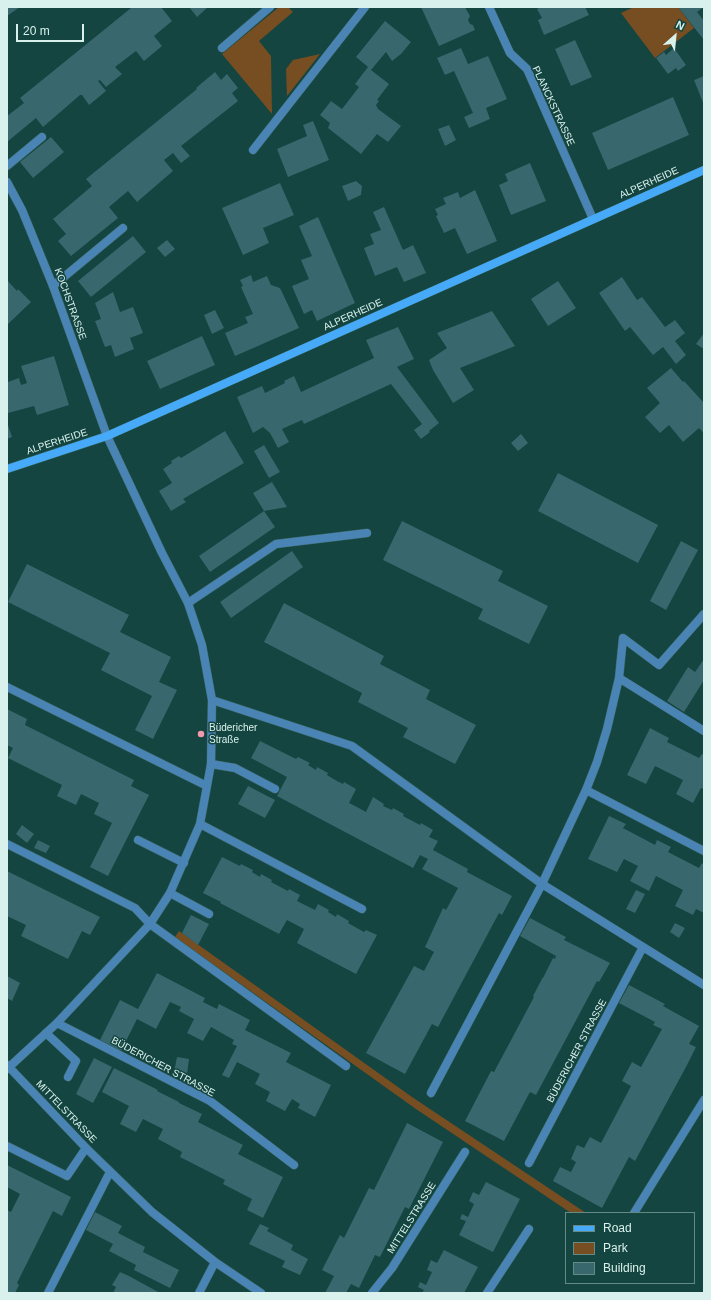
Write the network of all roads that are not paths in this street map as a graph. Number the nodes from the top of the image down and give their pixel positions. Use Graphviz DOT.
graph roads {
  1 [pos="270,7"];
  2 [pos="365,7"];
  3 [pos="489,7"];
  4 [pos="222,48"];
  5 [pos="42,137"];
  6 [pos="254,150"];
  7 [pos="7,166"];
  8 [pos="704,170"];
  9 [pos="7,182"];
  10 [pos="593,219"];
  11 [pos="123,228"];
  12 [pos="53,286"];
  13 [pos="107,436"];
  14 [pos="7,469"];
  15 [pos="367,533"];
  16 [pos="188,603"];
  17 [pos="704,614"];
  18 [pos="619,678"];
  19 [pos="7,687"];
  20 [pos="212,700"];
  21 [pos="704,731"];
  22 [pos="211,764"];
  23 [pos="207,786"];
  24 [pos="275,789"];
  25 [pos="586,790"];
  26 [pos="200,824"];
  27 [pos="138,840"];
  28 [pos="7,844"];
  29 [pos="704,851"];
  30 [pos="184,863"];
  31 [pos="542,884"];
  32 [pos="170,893"];
  33 [pos="362,908"];
  34 [pos="209,914"];
  35 [pos="150,924"];
  36 [pos="643,947"];
  37 [pos="704,985"];
  38 [pos="57,1023"];
  39 [pos="46,1032"];
  40 [pos="346,1066"];
  41 [pos="8,1067"];
  42 [pos="68,1077"];
  43 [pos="431,1093"];
  44 [pos="704,1100"];
  45 [pos="7,1146"];
  46 [pos="86,1148"];
  47 [pos="465,1152"];
  48 [pos="529,1163"];
  49 [pos="294,1165"];
  50 [pos="110,1172"];
  51 [pos="635,1212"];
  52 [pos="529,1229"];
  53 [pos="215,1262"];
  54 [pos="48,1293"];
  55 [pos="199,1293"];
  56 [pos="261,1293"];
  57 [pos="372,1293"];
  58 [pos="487,1293"];
  1 -- 4 [label="street"];
  2 -- 6 [label="street"];
  3 -- 10 [label="street, PLANCKSTRASSE"];
  5 -- 7 [label="street"];
  8 -- 10 [label="street, ALPERHEIDE"];
  9 -- 12 [label="street, KOCHSTRASSE"];
  10 -- 13 [label="street, ALPERHEIDE"];
  11 -- 12 [label="street"];
  12 -- 13 [label="street, KOCHSTRASSE"];
  13 -- 14 [label="street, ALPERHEIDE"];
  13 -- 16 [label="street"];
  15 -- 16 [label="street"];
  16 -- 20 [label="street"];
  17 -- 18 [label="street"];
  18 -- 21 [label="street"];
  18 -- 25 [label="street"];
  19 -- 23 [label="street"];
  20 -- 22 [label="street"];
  20 -- 31 [label="street"];
  22 -- 23 [label="street"];
  22 -- 24 [label="street"];
  23 -- 26 [label="street"];
  25 -- 29 [label="street"];
  25 -- 31 [label="street"];
  26 -- 30 [label="street"];
  26 -- 33 [label="street"];
  27 -- 30 [label="street"];
  28 -- 35 [label="street"];
  30 -- 32 [label="street"];
  31 -- 36 [label="street"];
  31 -- 43 [label="street"];
  32 -- 34 [label="street"];
  32 -- 35 [label="street"];
  35 -- 38 [label="street"];
  35 -- 40 [label="street"];
  36 -- 37 [label="street"];
  36 -- 48 [label="street, BÜDERICHER STRASSE"];
  38 -- 39 [label="street"];
  38 -- 49 [label="street, BÜDERICHER STRASSE"];
  39 -- 41 [label="street"];
  39 -- 42 [label="street"];
  41 -- 46 [label="street, MITTELSTRASSE"];
  44 -- 51 [label="street"];
  45 -- 46 [label="street"];
  46 -- 50 [label="street, MITTELSTRASSE"];
  47 -- 57 [label="street, MITTELSTRASSE"];
  50 -- 53 [label="street, MITTELSTRASSE"];
  50 -- 54 [label="street"];
  52 -- 58 [label="street"];
  53 -- 55 [label="street"];
  53 -- 56 [label="street, MITTELSTRASSE"];
}
